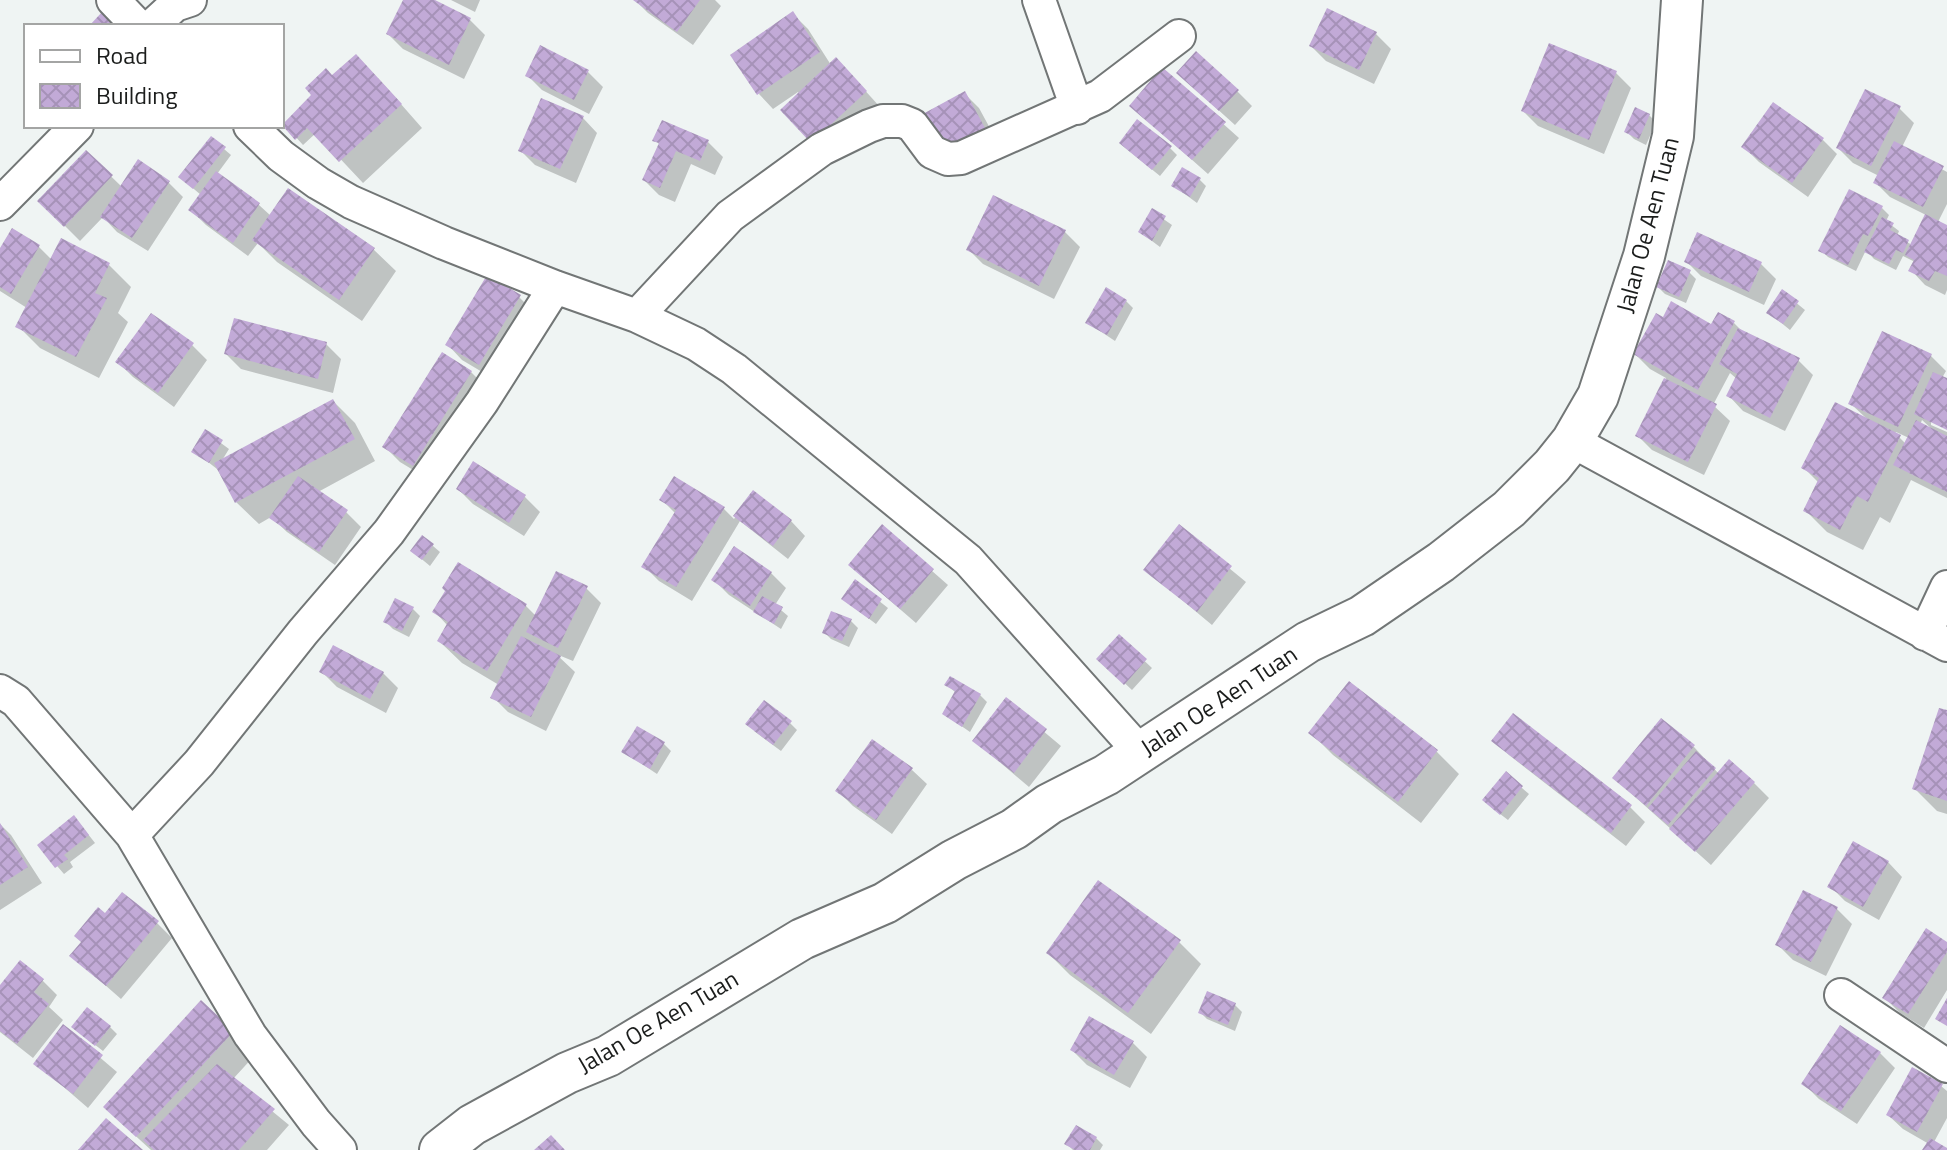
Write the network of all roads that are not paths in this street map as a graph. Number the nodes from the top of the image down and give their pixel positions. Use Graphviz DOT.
graph roads {
  1 [pos="113,0"];
  2 [pos="190,0"];
  3 [pos="1039,0"];
  4 [pos="1682,0"];
  5 [pos="136,24"];
  6 [pos="154,24"];
  7 [pos="1179,36"];
  8 [pos="1077,108"];
  9 [pos="75,128"];
  10 [pos="252,128"];
  11 [pos="0,204"];
  12 [pos="555,287"];
  13 [pos="637,316"];
  14 [pos="1572,441"];
  15 [pos="1947,587"];
  16 [pos="1936,640"];
  17 [pos="0,691"];
  18 [pos="1140,752"];
  19 [pos="132,835"];
  20 [pos="1841,995"];
  21 [pos="1947,1066"];
  22 [pos="340,1150"];
  23 [pos="440,1150"];
  1 -- 5 [label="street"];
  2 -- 6 [label="street"];
  3 -- 8 [label="street"];
  4 -- 14 [label="street, Jalan Oe Aen Tuan"];
  7 -- 8 [label="street"];
  8 -- 13 [label="street"];
  9 -- 11 [label="street"];
  10 -- 12 [label="street"];
  12 -- 13 [label="street"];
  12 -- 19 [label="street"];
  13 -- 18 [label="street"];
  14 -- 16 [label="street"];
  14 -- 18 [label="street, Jalan Oe Aen Tuan"];
  15 -- 16 [label="street"];
  17 -- 19 [label="street"];
  18 -- 23 [label="street, Jalan Oe Aen Tuan"];
  19 -- 22 [label="street"];
  20 -- 21 [label="street"];
}
